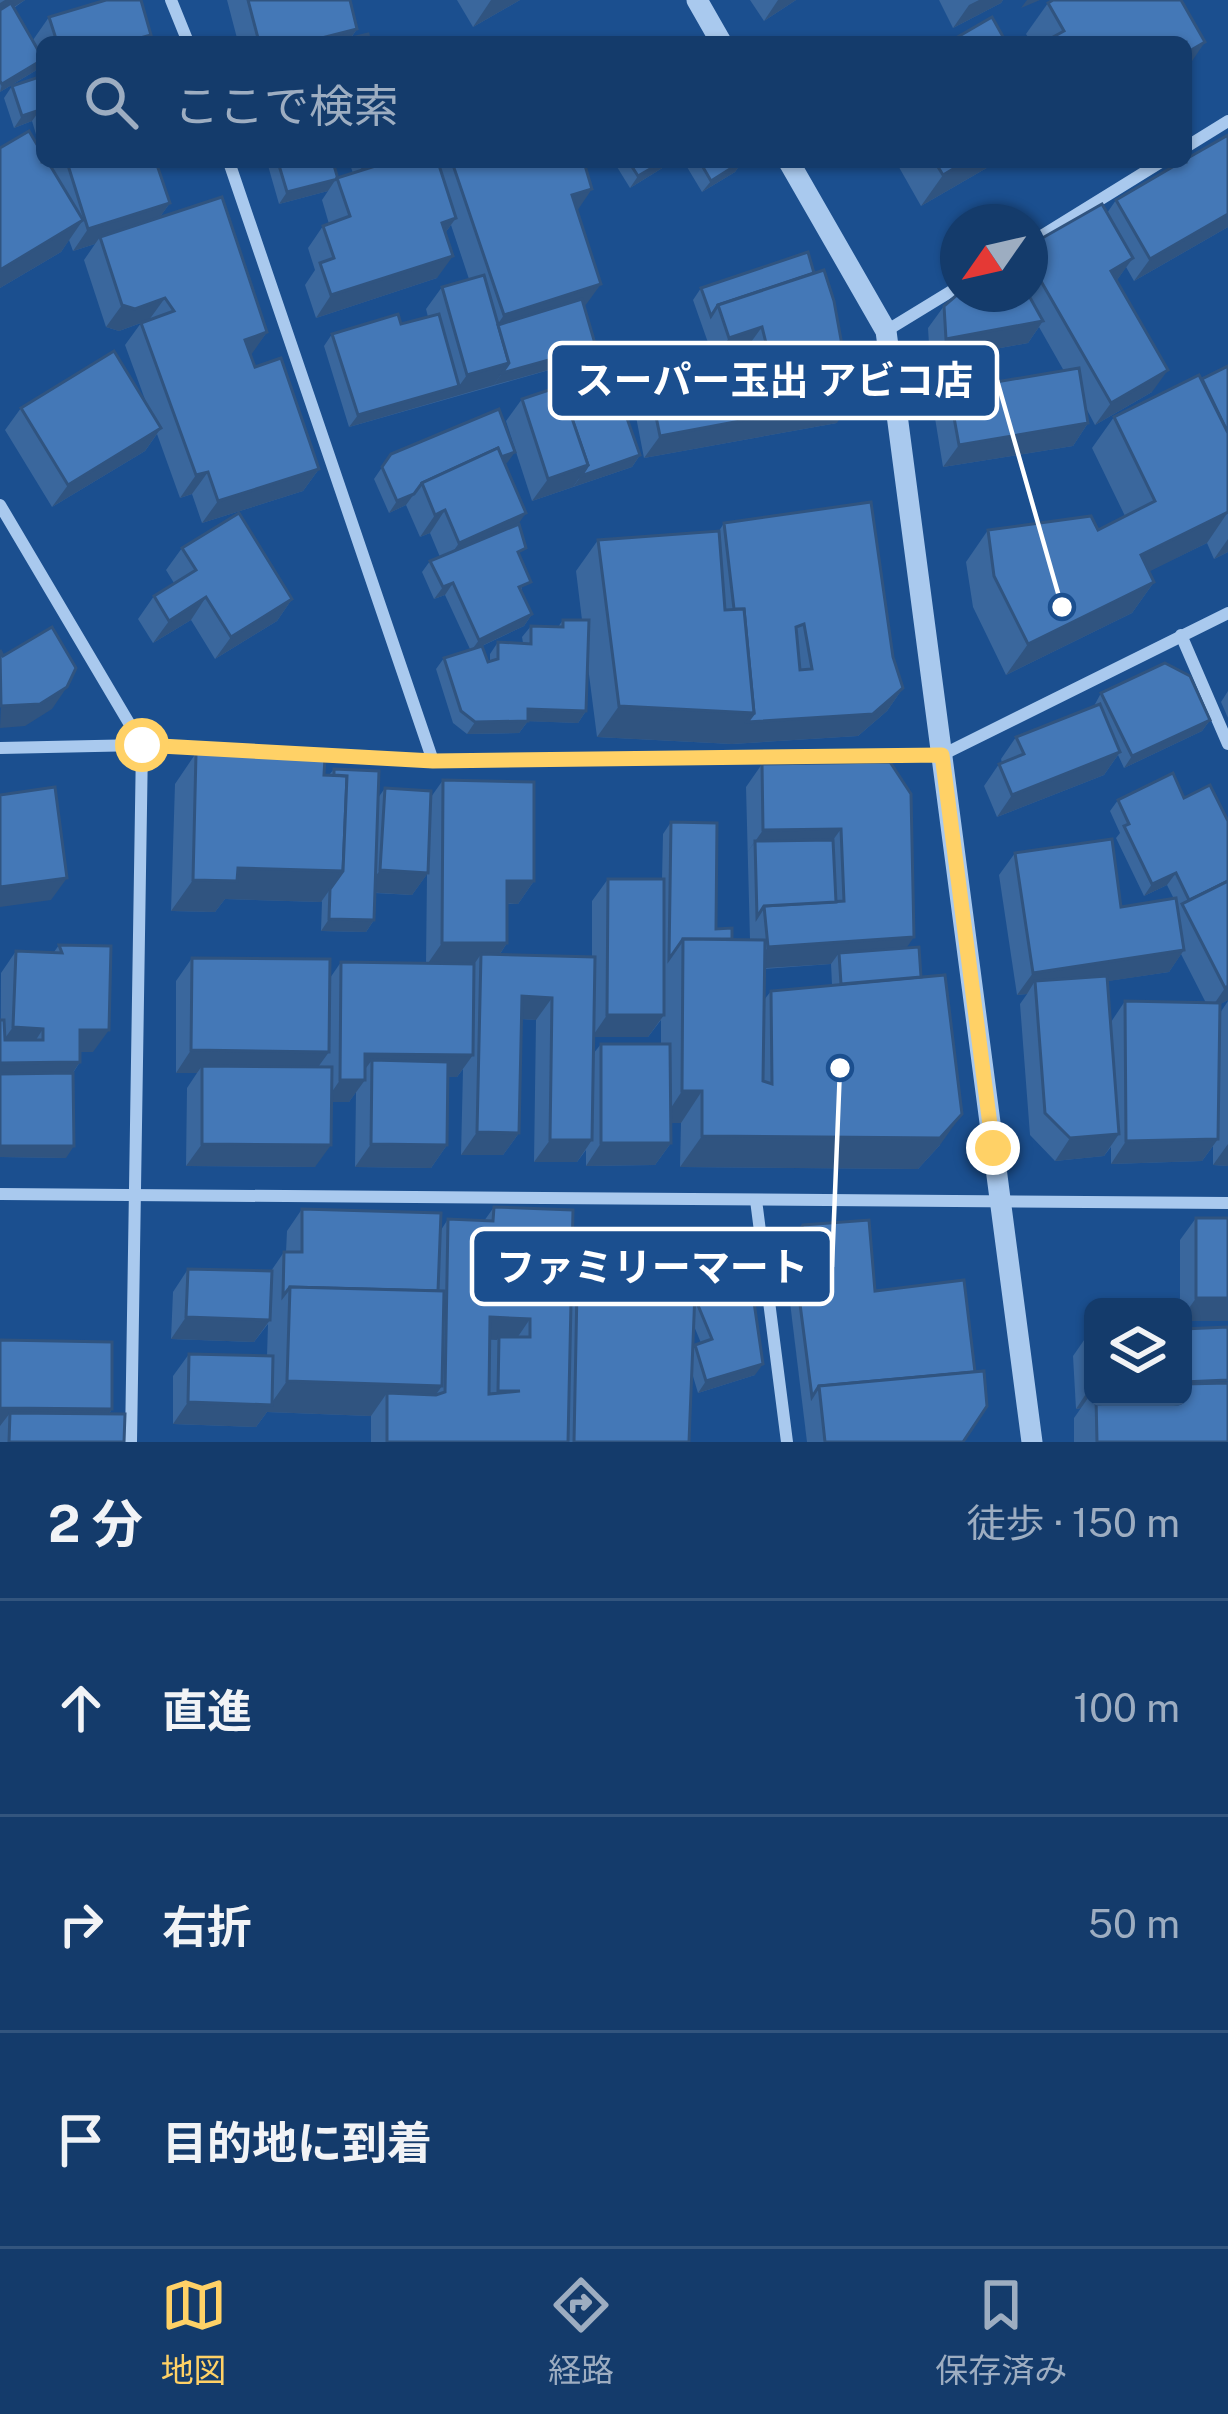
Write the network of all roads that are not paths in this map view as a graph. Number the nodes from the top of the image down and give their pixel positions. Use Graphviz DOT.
graph roads {
  1 [pos="171,0"];
  2 [pos="697,0"];
  3 [pos="186,36"];
  4 [pos="718,36"];
  5 [pos="1228,121"];
  6 [pos="1192,143"];
  7 [pos="231,168"];
  8 [pos="793,168"];
  9 [pos="1151,168"];
  10 [pos="1048,232"];
  11 [pos="940,298"];
  12 [pos="886,331"];
  13 [pos="0,505"];
  14 [pos="1228,613"];
  15 [pos="1180,635"];
  16 [pos="142,745"];
  17 [pos="1228,745"];
  18 [pos="0,748"];
  19 [pos="942,755"];
  20 [pos="433,761"];
  21 [pos="0,1194"];
  22 [pos="138,1195"];
  23 [pos="756,1200"];
  24 [pos="1000,1201"];
  25 [pos="1228,1203"];
  26 [pos="131,1442"];
  27 [pos="788,1442"];
  28 [pos="1032,1442"];
  1 -- 3 [label="street"];
  2 -- 4 [label="street"];
  5 -- 6 [label="street"];
  7 -- 20 [label="street"];
  8 -- 12 [label="street"];
  9 -- 10 [label="street"];
  11 -- 12 [label="street"];
  12 -- 19 [label="street"];
  13 -- 16 [label="street"];
  14 -- 15 [label="street"];
  15 -- 17 [label="street"];
  15 -- 19 [label="street"];
  16 -- 18 [label="street"];
  16 -- 20 [label="street"];
  16 -- 22 [label="street"];
  19 -- 20 [label="street"];
  19 -- 24 [label="street"];
  21 -- 22 [label="street"];
  22 -- 23 [label="street"];
  22 -- 26 [label="street"];
  23 -- 24 [label="street"];
  23 -- 27 [label="street"];
  24 -- 25 [label="street"];
  24 -- 28 [label="street"];
}
